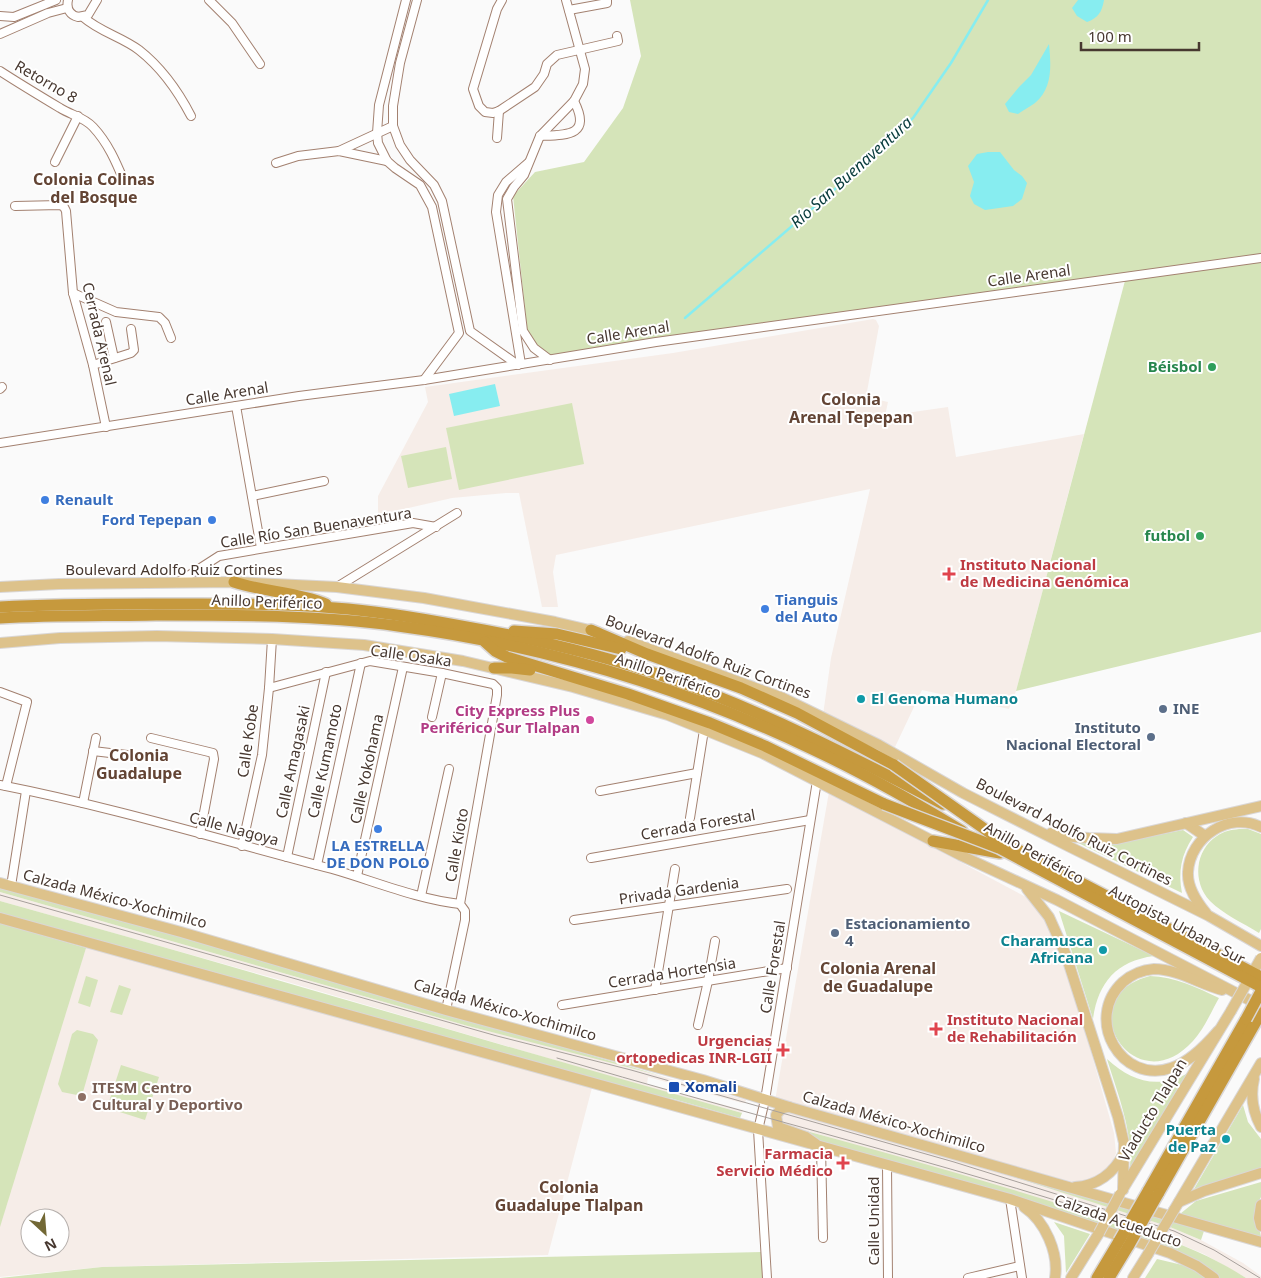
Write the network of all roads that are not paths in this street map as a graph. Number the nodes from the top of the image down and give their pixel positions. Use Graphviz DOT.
graph roads {
  1 [pos="56,0"];
  2 [pos="97,0"];
  3 [pos="210,0"];
  4 [pos="406,0"];
  5 [pos="418,0"];
  6 [pos="502,0"];
  7 [pos="566,0"];
  8 [pos="607,0"];
  9 [pos="68,4"];
  10 [pos="568,10"];
  11 [pos="0,16"];
  12 [pos="83,17"];
  13 [pos="0,34"];
  14 [pos="617,36"];
  15 [pos="580,49"];
  16 [pos="260,64"];
  17 [pos="0,71"];
  18 [pos="574,101"];
  19 [pos="499,111"];
  20 [pos="78,116"];
  21 [pos="191,116"];
  22 [pos="393,126"];
  23 [pos="377,133"];
  24 [pos="540,136"];
  25 [pos="497,138"];
  26 [pos="339,151"];
  27 [pos="387,161"];
  28 [pos="529,161"];
  29 [pos="55,162"];
  30 [pos="276,164"];
  31 [pos="124,181"];
  32 [pos="15,206"];
  33 [pos="1261,258"];
  34 [pos="73,293"];
  35 [pos="465,308"];
  36 [pos="453,310"];
  37 [pos="106,322"];
  38 [pos="131,329"];
  39 [pos="470,331"];
  40 [pos="459,333"];
  41 [pos="171,338"];
  42 [pos="114,358"];
  43 [pos="550,360"];
  44 [pos="93,365"];
  45 [pos="520,365"];
  46 [pos="424,380"];
  47 [pos="236,406"];
  48 [pos="106,427"];
  49 [pos="0,443"];
  50 [pos="324,482"];
  51 [pos="252,496"];
  52 [pos="458,513"];
  53 [pos="436,527"];
  54 [pos="261,548"];
  55 [pos="234,582"];
  56 [pos="176,583"];
  57 [pos="0,587"];
  58 [pos="337,587"];
  59 [pos="0,607"];
  60 [pos="335,608"];
  61 [pos="0,618"];
  62 [pos="591,630"];
  63 [pos="495,632"];
  64 [pos="272,639"];
  65 [pos="484,641"];
  66 [pos="0,643"];
  67 [pos="648,654"];
  68 [pos="361,663"];
  69 [pos="403,667"];
  70 [pos="494,668"];
  71 [pos="326,672"];
  72 [pos="442,673"];
  73 [pos="564,674"];
  74 [pos="493,684"];
  75 [pos="269,688"];
  76 [pos="0,692"];
  77 [pos="432,717"];
  78 [pos="704,730"];
  79 [pos="96,738"];
  80 [pos="151,738"];
  81 [pos="93,751"];
  82 [pos="127,755"];
  83 [pos="449,769"];
  84 [pos="697,773"];
  85 [pos="816,781"];
  86 [pos="3,786"];
  87 [pos="26,791"];
  88 [pos="600,791"];
  89 [pos="83,803"];
  90 [pos="1261,806"];
  91 [pos="690,818"];
  92 [pos="810,820"];
  93 [pos="1186,823"];
  94 [pos="1261,827"];
  95 [pos="1033,829"];
  96 [pos="200,834"];
  97 [pos="1205,836"];
  98 [pos="933,841"];
  99 [pos="242,846"];
  100 [pos="1001,848"];
  101 [pos="287,858"];
  102 [pos="590,858"];
  103 [pos="317,865"];
  104 [pos="675,869"];
  105 [pos="358,876"];
  106 [pos="0,883"];
  107 [pos="1020,883"];
  108 [pos="11,886"];
  109 [pos="786,889"];
  110 [pos="420,896"];
  111 [pos="460,904"];
  112 [pos="670,906"];
  113 [pos="1208,916"];
  114 [pos="0,918"];
  115 [pos="574,920"];
  116 [pos="715,941"];
  117 [pos="1261,946"];
  118 [pos="1261,958"];
  119 [pos="787,968"];
  120 [pos="1261,972"];
  121 [pos="1261,977"];
  122 [pos="708,982"];
  123 [pos="655,990"];
  124 [pos="1261,990"];
  125 [pos="1237,992"];
  126 [pos="562,1005"];
  127 [pos="1261,1006"];
  128 [pos="446,1010"];
  129 [pos="1254,1018"];
  130 [pos="698,1025"];
  131 [pos="1218,1031"];
  132 [pos="1260,1065"];
  133 [pos="766,1100"];
  134 [pos="789,1107"];
  135 [pos="1261,1126"];
  136 [pos="758,1130"];
  137 [pos="820,1147"];
  138 [pos="1124,1152"];
  139 [pos="888,1165"];
  140 [pos="1261,1173"];
  141 [pos="1071,1188"];
  142 [pos="1122,1192"];
  143 [pos="1010,1200"];
  144 [pos="1261,1205"];
  145 [pos="1177,1206"];
  146 [pos="1261,1226"];
  147 [pos="823,1238"];
  148 [pos="1261,1242"];
  149 [pos="1124,1243"];
  150 [pos="1020,1266"];
  151 [pos="767,1278"];
  152 [pos="888,1278"];
  153 [pos="968,1278"];
  154 [pos="1022,1278"];
  155 [pos="1055,1278"];
  156 [pos="1071,1278"];
  157 [pos="1097,1278"];
  158 [pos="1109,1278"];
  159 [pos="1133,1278"];
  160 [pos="1214,1278"];
  1 -- 11 [label="street"];
  2 -- 12 [label="street"];
  3 -- 16 [label="street"];
  4 -- 23 [label="street"];
  5 -- 22 [label="street"];
  6 -- 19 [label="street"];
  7 -- 10 [label="street"];
  8 -- 10 [label="street"];
  9 -- 12 [label="street"];
  9 -- 13 [label="street"];
  10 -- 15 [label="street"];
  12 -- 21 [label="street"];
  14 -- 15 [label="street"];
  15 -- 18 [label="street"];
  15 -- 19 [label="street"];
  17 -- 20 [label="street, Retorno 8"];
  18 -- 24 [label="street"];
  18 -- 24 [label="street"];
  19 -- 25 [label="street"];
  20 -- 29 [label="street, Retorno 8"];
  20 -- 31 [label="street, Retorno 8"];
  22 -- 23 [label="street"];
  22 -- 35 [label="street"];
  23 -- 26 [label="street"];
  23 -- 27 [label="street"];
  24 -- 28 [label="street"];
  26 -- 27 [label="street"];
  26 -- 30 [label="street"];
  27 -- 36 [label="street"];
  28 -- 43 [label="street"];
  28 -- 45 [label="street"];
  32 -- 34 [label="street, Cerrada Arenal"];
  33 -- 43 [label="street, Calle Arenal"];
  34 -- 41 [label="street"];
  34 -- 44 [label="street, Cerrada Arenal"];
  35 -- 36 [label="street"];
  35 -- 39 [label="street"];
  36 -- 40 [label="street"];
  37 -- 42 [label="street"];
  38 -- 42 [label="street"];
  39 -- 40 [label="street"];
  39 -- 45 [label="street"];
  40 -- 46 [label="street"];
  42 -- 44 [label="street"];
  43 -- 45 [label="street, Calle Arenal"];
  44 -- 48 [label="street, Cerrada Arenal"];
  45 -- 46 [label="street, Calle Arenal"];
  46 -- 47 [label="street, Calle Arenal"];
  47 -- 48 [label="street, Calle Arenal"];
  47 -- 51 [label="street"];
  48 -- 49 [label="street, Calle Arenal"];
  50 -- 51 [label="street"];
  51 -- 54 [label="street"];
  52 -- 53 [label="street"];
  53 -- 54 [label="street, Calle Río San Buenaventura"];
  53 -- 58 [label="street"];
  54 -- 56 [label="street, Calle Río San Buenaventura"];
  55 -- 56 [label="main road, Boulevard Adolfo Ruiz Cortines"];
  55 -- 58 [label="main road, Boulevard Adolfo Ruiz Cortines"];
  55 -- 60 [label="highway"];
  56 -- 57 [label="main road, Boulevard Adolfo Ruiz Cortines"];
  58 -- 62 [label="main road, Boulevard Adolfo Ruiz Cortines"];
  59 -- 60 [label="highway, Anillo Periférico"];
  60 -- 63 [label="highway, Anillo Periférico"];
  61 -- 65 [label="highway, Anillo Periférico"];
  62 -- 67 [label="highway"];
  62 -- 95 [label="main road, Boulevard Adolfo Ruiz Cortines"];
  63 -- 67 [label="highway"];
  63 -- 120 [label="highway, Anillo Periférico"];
  64 -- 66 [label="main road"];
  64 -- 70 [label="main road"];
  64 -- 75 [label="street, Calle Kobe"];
  65 -- 73 [label="highway"];
  65 -- 100 [label="highway, Anillo Periférico"];
  67 -- 100 [label="highway, bridge"];
  68 -- 69 [label="street, Calle Osaka"];
  68 -- 71 [label="street, Calle Osaka"];
  68 -- 103 [label="street, Calle Kumamoto"];
  69 -- 72 [label="street, Calle Osaka"];
  69 -- 105 [label="street, Calle Yokohama"];
  70 -- 73 [label="highway"];
  70 -- 78 [label="main road"];
  71 -- 75 [label="street, Calle Osaka"];
  71 -- 101 [label="street, Calle Amagasaki"];
  72 -- 74 [label="street, Calle Osaka"];
  72 -- 77 [label="street"];
  73 -- 100 [label="highway, bridge"];
  74 -- 111 [label="street, Calle Kioto"];
  75 -- 99 [label="street, Calle Kobe"];
  76 -- 86 [label="street"];
  78 -- 84 [label="street"];
  78 -- 85 [label="main road"];
  79 -- 81 [label="street"];
  80 -- 96 [label="street"];
  81 -- 82 [label="street"];
  81 -- 89 [label="street"];
  83 -- 110 [label="street"];
  84 -- 88 [label="street"];
  84 -- 91 [label="street"];
  85 -- 92 [label="street, Calle Forestal"];
  85 -- 98 [label="main road"];
  86 -- 87 [label="street, Calle Nagoya"];
  87 -- 89 [label="street, Calle Nagoya"];
  87 -- 108 [label="street"];
  89 -- 96 [label="street, Calle Nagoya"];
  90 -- 93 [label="main road"];
  92 -- 102 [label="street, Cerrada Forestal"];
  92 -- 119 [label="street, Calle Forestal"];
  93 -- 95 [label="main road"];
  93 -- 97 [label="main road"];
  94 -- 97 [label="main road"];
  95 -- 113 [label="main road, Boulevard Adolfo Ruiz Cortines"];
  96 -- 99 [label="street, Calle Nagoya"];
  97 -- 113 [label="main road"];
  98 -- 100 [label="highway"];
  98 -- 107 [label="main road"];
  99 -- 101 [label="street, Calle Nagoya"];
  100 -- 121 [label="highway, Autopista Urbana Sur, bridge"];
  100 -- 124 [label="highway, Autopista Urbana Sur, bridge"];
  101 -- 103 [label="street, Calle Nagoya"];
  103 -- 105 [label="street, Calle Nagoya"];
  104 -- 112 [label="street"];
  105 -- 110 [label="street, Calle Nagoya"];
  106 -- 108 [label="main road, Calzada México-Xochimilco"];
  107 -- 125 [label="main road"];
  107 -- 138 [label="main road"];
  108 -- 128 [label="main road, Calzada México-Xochimilco"];
  109 -- 112 [label="street, Privada Gardenia"];
  110 -- 111 [label="street, Calle Nagoya"];
  111 -- 128 [label="street, Calle Kioto"];
  112 -- 115 [label="street, Privada Gardenia"];
  112 -- 123 [label="street"];
  113 -- 117 [label="main road, Boulevard Adolfo Ruiz Cortines"];
  114 -- 136 [label="main road"];
  116 -- 122 [label="street"];
  118 -- 131 [label="main road, Viaducto Tlalpan, bridge"];
  119 -- 122 [label="street, Cerrada Hortensia"];
  119 -- 133 [label="street, Calle Forestal"];
  122 -- 123 [label="street, Cerrada Hortensia"];
  122 -- 130 [label="street"];
  123 -- 126 [label="street, Cerrada Hortensia"];
  124 -- 129 [label="highway, bridge"];
  125 -- 127 [label="main road"];
  125 -- 131 [label="main road"];
  128 -- 133 [label="main road, Calzada México-Xochimilco"];
  129 -- 149 [label="highway, bridge"];
  131 -- 142 [label="main road, Viaducto Tlalpan"];
  132 -- 135 [label="main road"];
  132 -- 145 [label="main road"];
  133 -- 134 [label="main road, Calzada México-Xochimilco"];
  133 -- 136 [label="street, Calle Forestal"];
  134 -- 137 [label="main road"];
  134 -- 141 [label="main road, Calzada México-Xochimilco"];
  136 -- 137 [label="main road"];
  136 -- 151 [label="street, Calle Forestal"];
  137 -- 139 [label="main road"];
  137 -- 147 [label="street"];
  138 -- 141 [label="main road"];
  138 -- 142 [label="main road"];
  139 -- 143 [label="main road"];
  139 -- 152 [label="street, Calle Unidad"];
  140 -- 145 [label="main road"];
  141 -- 148 [label="main road, Calzada México-Xochimilco"];
  142 -- 156 [label="main road, Viaducto Tlalpan, bridge"];
  143 -- 150 [label="street"];
  143 -- 155 [label="main road"];
  143 -- 160 [label="main road, Calzada Acueducto"];
  144 -- 146 [label="main road"];
  145 -- 159 [label="main road, bridge"];
  149 -- 157 [label="highway"];
  149 -- 158 [label="highway"];
  150 -- 153 [label="street"];
  150 -- 154 [label="street"];
}
